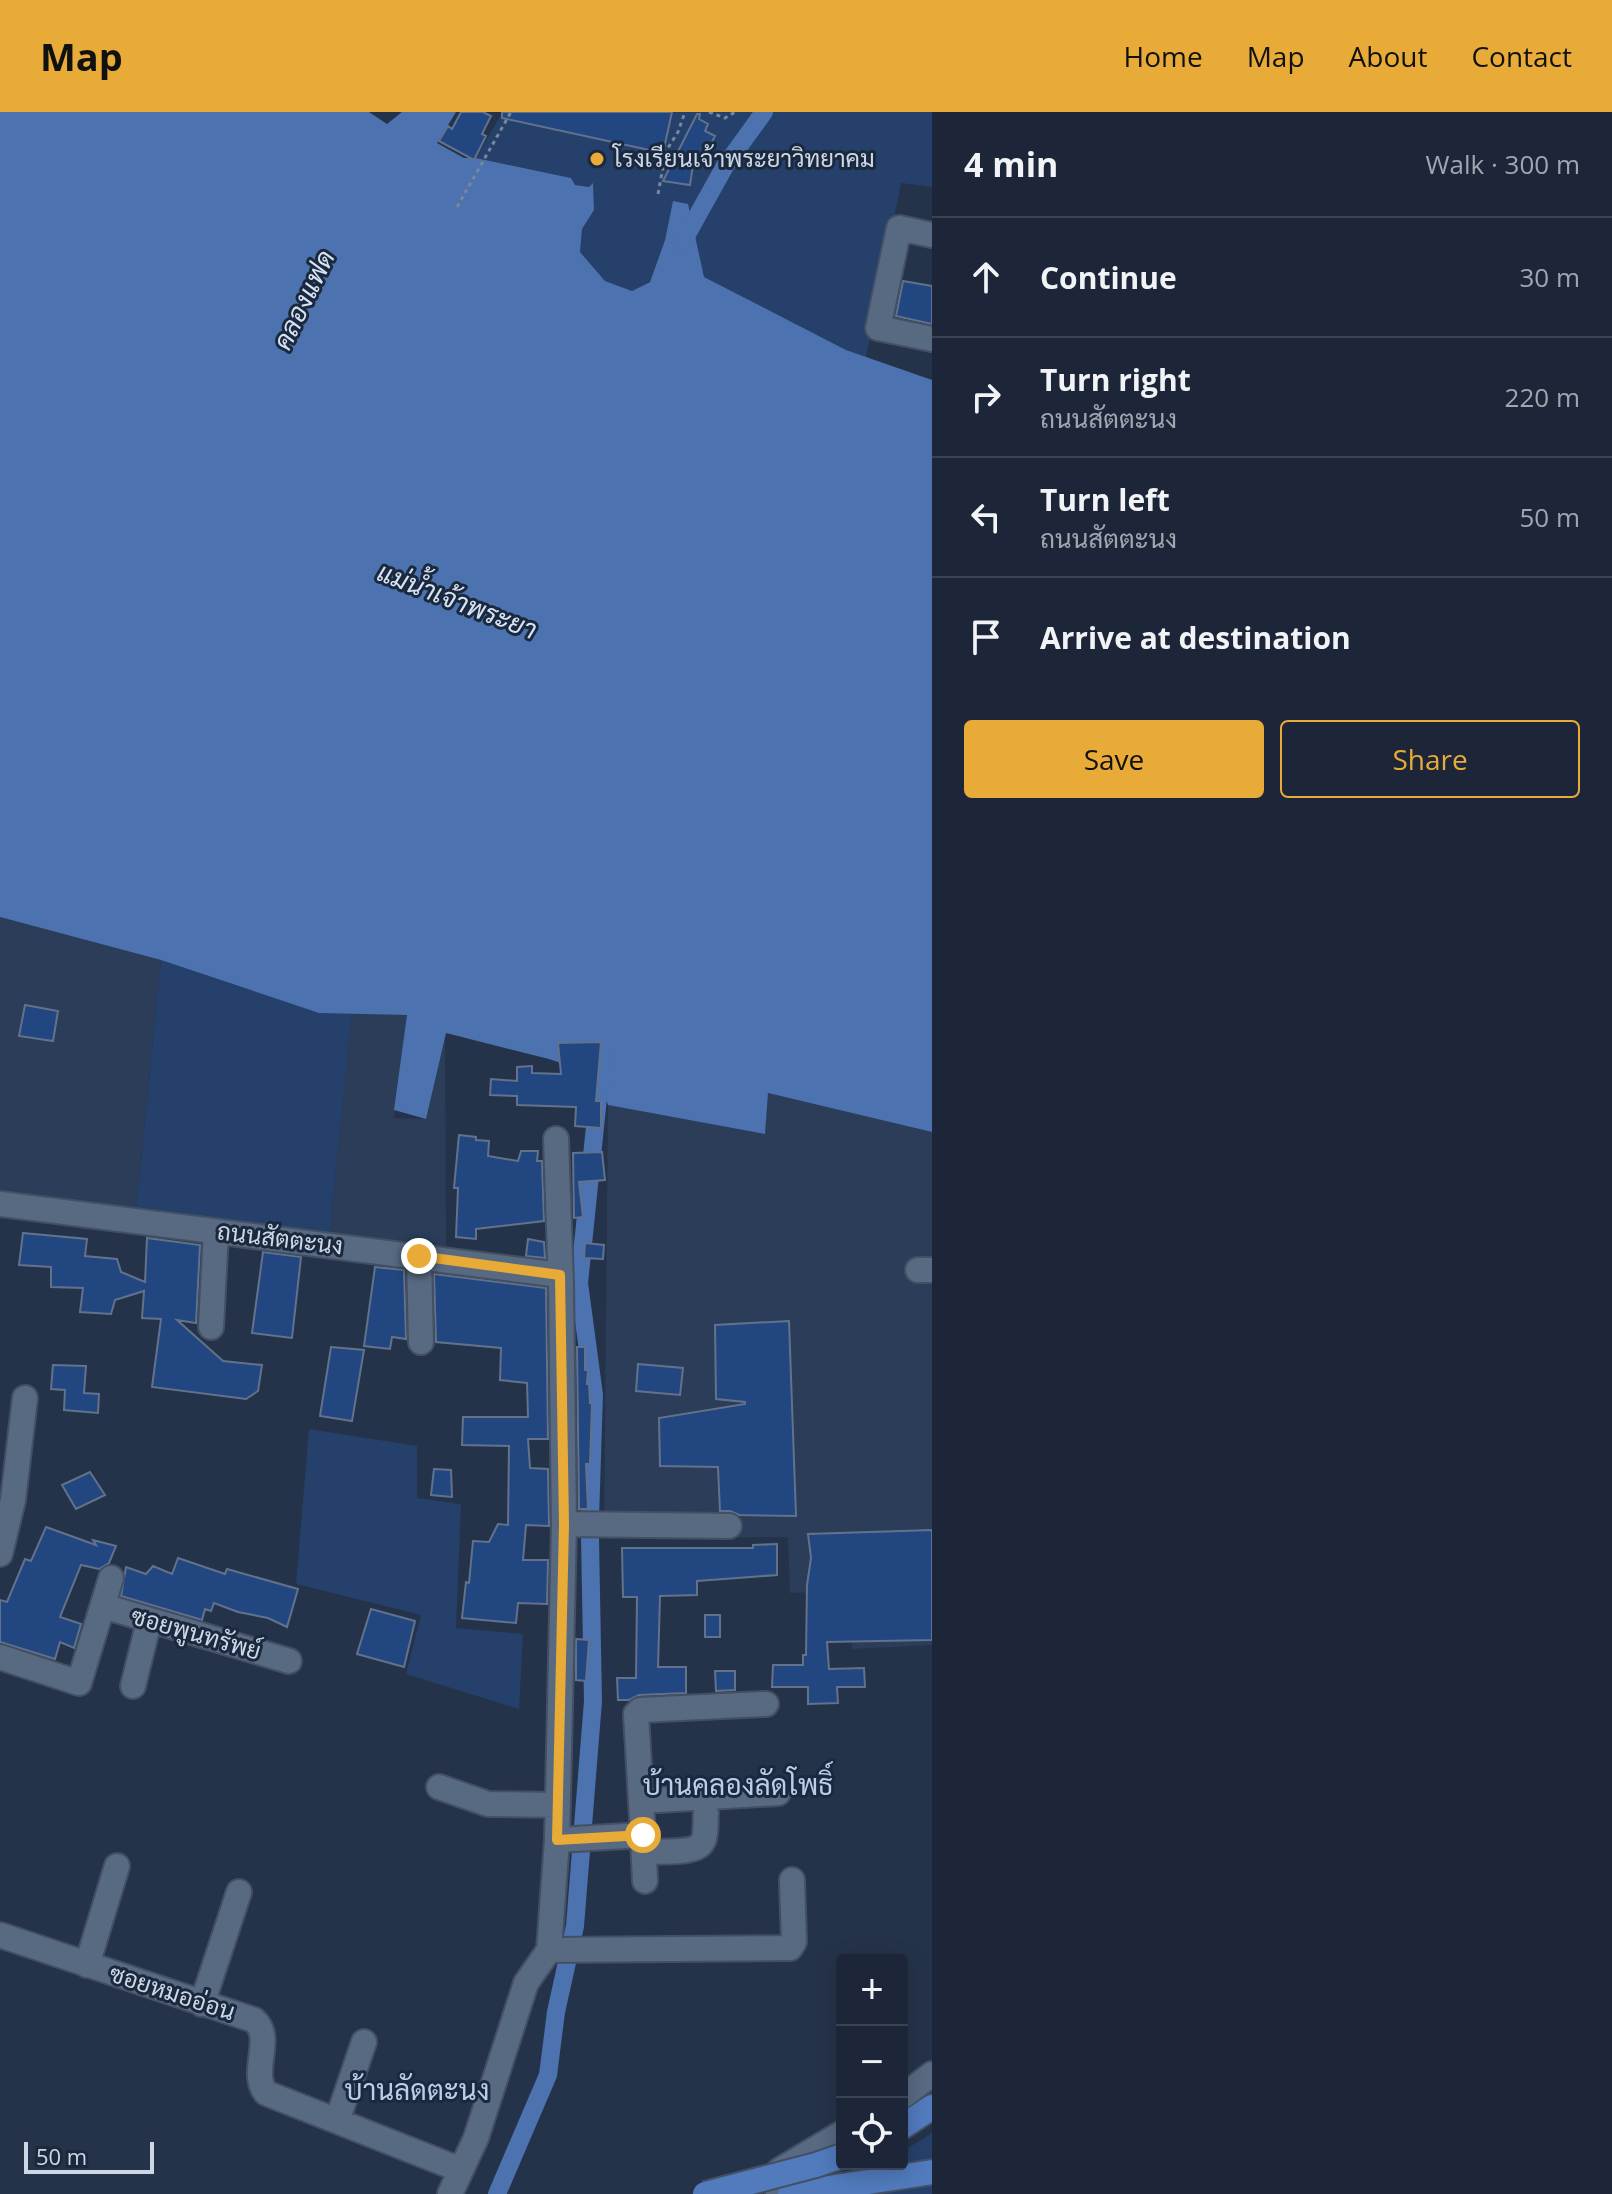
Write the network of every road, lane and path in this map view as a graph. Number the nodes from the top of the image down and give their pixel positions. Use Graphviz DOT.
graph roads {
  1 [pos="511,112"];
  2 [pos="685,112"];
  3 [pos="709,112"];
  4 [pos="735,112"];
  5 [pos="658,194"];
  6 [pos="457,207"];
  7 [pos="932,235"];
  8 [pos="932,339"];
  9 [pos="556,1139"];
  10 [pos="0,1204"];
  11 [pos="216,1232"];
  12 [pos="419,1256"];
  13 [pos="560,1275"];
  14 [pos="211,1327"];
  15 [pos="421,1342"];
  16 [pos="25,1398"];
  17 [pos="564,1524"];
  18 [pos="729,1526"];
  19 [pos="0,1554"];
  20 [pos="111,1578"];
  21 [pos="103,1606"];
  22 [pos="149,1621"];
  23 [pos="0,1657"];
  24 [pos="289,1661"];
  25 [pos="133,1686"];
  26 [pos="766,1704"];
  27 [pos="439,1787"];
  28 [pos="778,1793"];
  29 [pos="641,1801"];
  30 [pos="558,1805"];
  31 [pos="706,1813"];
  32 [pos="563,1839"];
  33 [pos="643,1843"];
  34 [pos="117,1866"];
  35 [pos="792,1880"];
  36 [pos="645,1881"];
  37 [pos="239,1892"];
  38 [pos="0,1935"];
  39 [pos="563,1949"];
  40 [pos="87,1965"];
  41 [pos="202,2004"];
  42 [pos="364,2042"];
  43 [pos="932,2074"];
  44 [pos="908,2092"];
  45 [pos="932,2107"];
  46 [pos="337,2121"];
  47 [pos="908,2123"];
  48 [pos="836,2137"];
  49 [pos="836,2158"];
  50 [pos="461,2170"];
  51 [pos="932,2172"];
  52 [pos="450,2194"];
  53 [pos="705,2194"];
  54 [pos="778,2194"];
  55 [pos="790,2194"];
  1 -- 6 [label="path"];
  2 -- 5 [label="path"];
  3 -- 4 [label="path"];
  7 -- 8 [label="street"];
  9 -- 13 [label="street"];
  10 -- 11 [label="street, ถนนสัตตะนง"];
  11 -- 12 [label="street, ถนนสัตตะนง"];
  11 -- 14 [label="street"];
  12 -- 13 [label="street, ถนนสัตตะนง"];
  12 -- 15 [label="street"];
  13 -- 17 [label="street"];
  16 -- 19 [label="street"];
  17 -- 18 [label="street"];
  17 -- 30 [label="street"];
  20 -- 21 [label="street, ซอยพูนทรัพย์"];
  21 -- 22 [label="street, ซอยพูนทรัพย์"];
  21 -- 23 [label="street, ซอยพูนทรัพย์"];
  22 -- 24 [label="street, ซอยพูนทรัพย์"];
  22 -- 25 [label="street"];
  26 -- 29 [label="street"];
  27 -- 30 [label="street"];
  28 -- 29 [label="street"];
  29 -- 33 [label="street"];
  30 -- 32 [label="street"];
  31 -- 33 [label="street"];
  32 -- 33 [label="street"];
  32 -- 39 [label="street"];
  33 -- 36 [label="street"];
  34 -- 40 [label="street"];
  35 -- 39 [label="street"];
  37 -- 41 [label="street"];
  38 -- 40 [label="street, ซอยหมออ่อน"];
  39 -- 50 [label="street"];
  40 -- 41 [label="street, ซอยหมออ่อน"];
  41 -- 46 [label="street, ซอยหมออ่อน"];
  42 -- 46 [label="street"];
  43 -- 44 [label="street"];
  45 -- 47 [label="main road"];
  46 -- 50 [label="street, ซอยหมออ่อน"];
  48 -- 54 [label="street"];
  49 -- 53 [label="main road, bridge"];
  50 -- 52 [label="street"];
  51 -- 55 [label="main road"];
}
